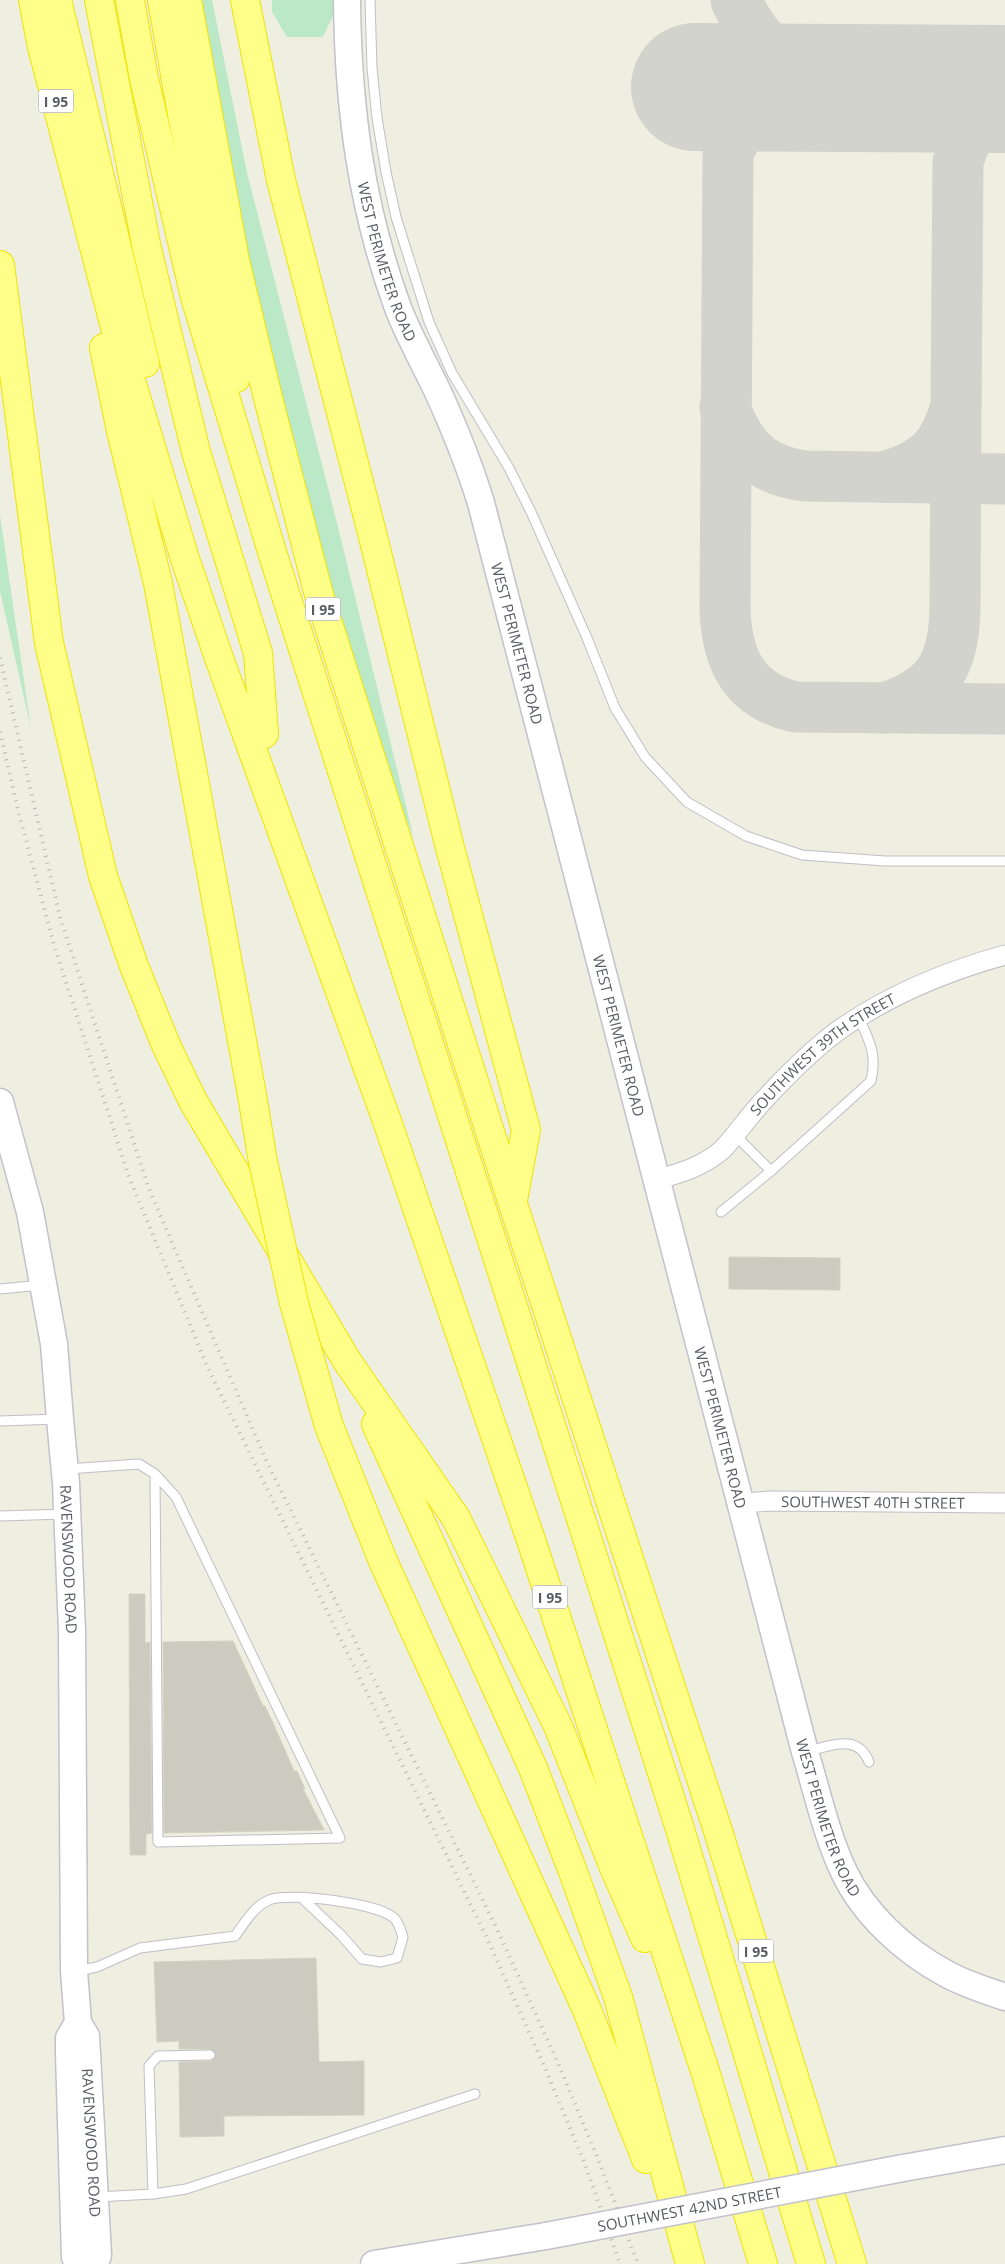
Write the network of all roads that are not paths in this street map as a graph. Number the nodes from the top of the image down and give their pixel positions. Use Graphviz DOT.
graph roads {
  1 [pos="33,0"];
  2 [pos="57,0"];
  3 [pos="99,0"];
  4 [pos="130,0"];
  5 [pos="162,0"];
  6 [pos="187,0"];
  7 [pos="245,0"];
  8 [pos="262,0"];
  9 [pos="347,0"];
  10 [pos="370,0"];
  11 [pos="281,180"];
  12 [pos="82,201"];
  13 [pos="0,265"];
  14 [pos="273,555"];
  15 [pos="264,734"];
  16 [pos="1005,861"];
  17 [pos="1005,954"];
  18 [pos="859,1018"];
  19 [pos="2,1116"];
  20 [pos="735,1135"];
  21 [pos="771,1171"];
  22 [pos="658,1178"];
  23 [pos="513,1204"];
  24 [pos="721,1212"];
  25 [pos="43,1285"];
  26 [pos="0,1289"];
  27 [pos="347,1361"];
  28 [pos="60,1419"];
  29 [pos="0,1421"];
  30 [pos="65,1469"];
  31 [pos="155,1474"];
  32 [pos="1005,1502"];
  33 [pos="742,1503"];
  34 [pos="67,1514"];
  35 [pos="0,1516"];
  36 [pos="805,1752"];
  37 [pos="869,1762"];
  38 [pos="302,1898"];
  39 [pos="74,1971"];
  40 [pos="1005,1997"];
  41 [pos="78,2023"];
  42 [pos="210,2055"];
  43 [pos="706,2074"];
  44 [pos="476,2094"];
  45 [pos="1005,2150"];
  46 [pos="153,2194"];
  47 [pos="94,2198"];
  48 [pos="78,2264"];
  49 [pos="95,2264"];
  50 [pos="374,2264"];
  51 [pos="689,2264"];
  52 [pos="762,2264"];
  53 [pos="782,2264"];
  54 [pos="811,2264"];
  55 [pos="852,2264"];
  1 -- 12 [label="highway, I 95"];
  2 -- 15 [label="highway"];
  3 -- 15 [label="highway"];
  4 -- 14 [label="highway"];
  5 -- 14 [label="highway"];
  6 -- 23 [label="highway, I 95"];
  7 -- 11 [label="highway"];
  8 -- 11 [label="highway"];
  9 -- 22 [label="street, WEST PERIMETER ROAD"];
  10 -- 16 [label="lane"];
  11 -- 23 [label="highway"];
  12 -- 43 [label="highway, I 95"];
  12 -- 51 [label="highway, bridge"];
  13 -- 27 [label="highway"];
  14 -- 54 [label="highway"];
  15 -- 53 [label="highway"];
  17 -- 18 [label="street, SOUTHWEST 39TH STREET"];
  18 -- 20 [label="street, SOUTHWEST 39TH STREET"];
  18 -- 21 [label="lane"];
  19 -- 25 [label="street, RAVENSWOOD ROAD"];
  20 -- 21 [label="lane"];
  20 -- 22 [label="street, SOUTHWEST 39TH STREET"];
  21 -- 24 [label="lane"];
  22 -- 33 [label="street, WEST PERIMETER ROAD"];
  23 -- 55 [label="highway, I 95"];
  25 -- 26 [label="lane"];
  25 -- 28 [label="street, RAVENSWOOD ROAD"];
  27 -- 43 [label="highway"];
  27 -- 51 [label="highway"];
  28 -- 29 [label="lane"];
  28 -- 30 [label="street, RAVENSWOOD ROAD"];
  30 -- 31 [label="lane"];
  30 -- 34 [label="street, RAVENSWOOD ROAD"];
  31 -- 31 [label="lane"];
  32 -- 33 [label="street, SOUTHWEST 40TH STREET"];
  33 -- 36 [label="street, WEST PERIMETER ROAD"];
  34 -- 35 [label="lane"];
  34 -- 39 [label="street, RAVENSWOOD ROAD"];
  36 -- 37 [label="lane"];
  36 -- 40 [label="street, WEST PERIMETER ROAD"];
  38 -- 38 [label="lane"];
  38 -- 39 [label="lane"];
  39 -- 41 [label="street, RAVENSWOOD ROAD"];
  41 -- 47 [label="street, RAVENSWOOD ROAD"];
  41 -- 48 [label="street, RAVENSWOOD ROAD"];
  42 -- 46 [label="lane"];
  43 -- 52 [label="highway, I 95"];
  44 -- 46 [label="lane"];
  45 -- 50 [label="street, SOUTHWEST 42ND STREET, bridge"];
  46 -- 47 [label="lane"];
  47 -- 49 [label="street, RAVENSWOOD ROAD"];
}
